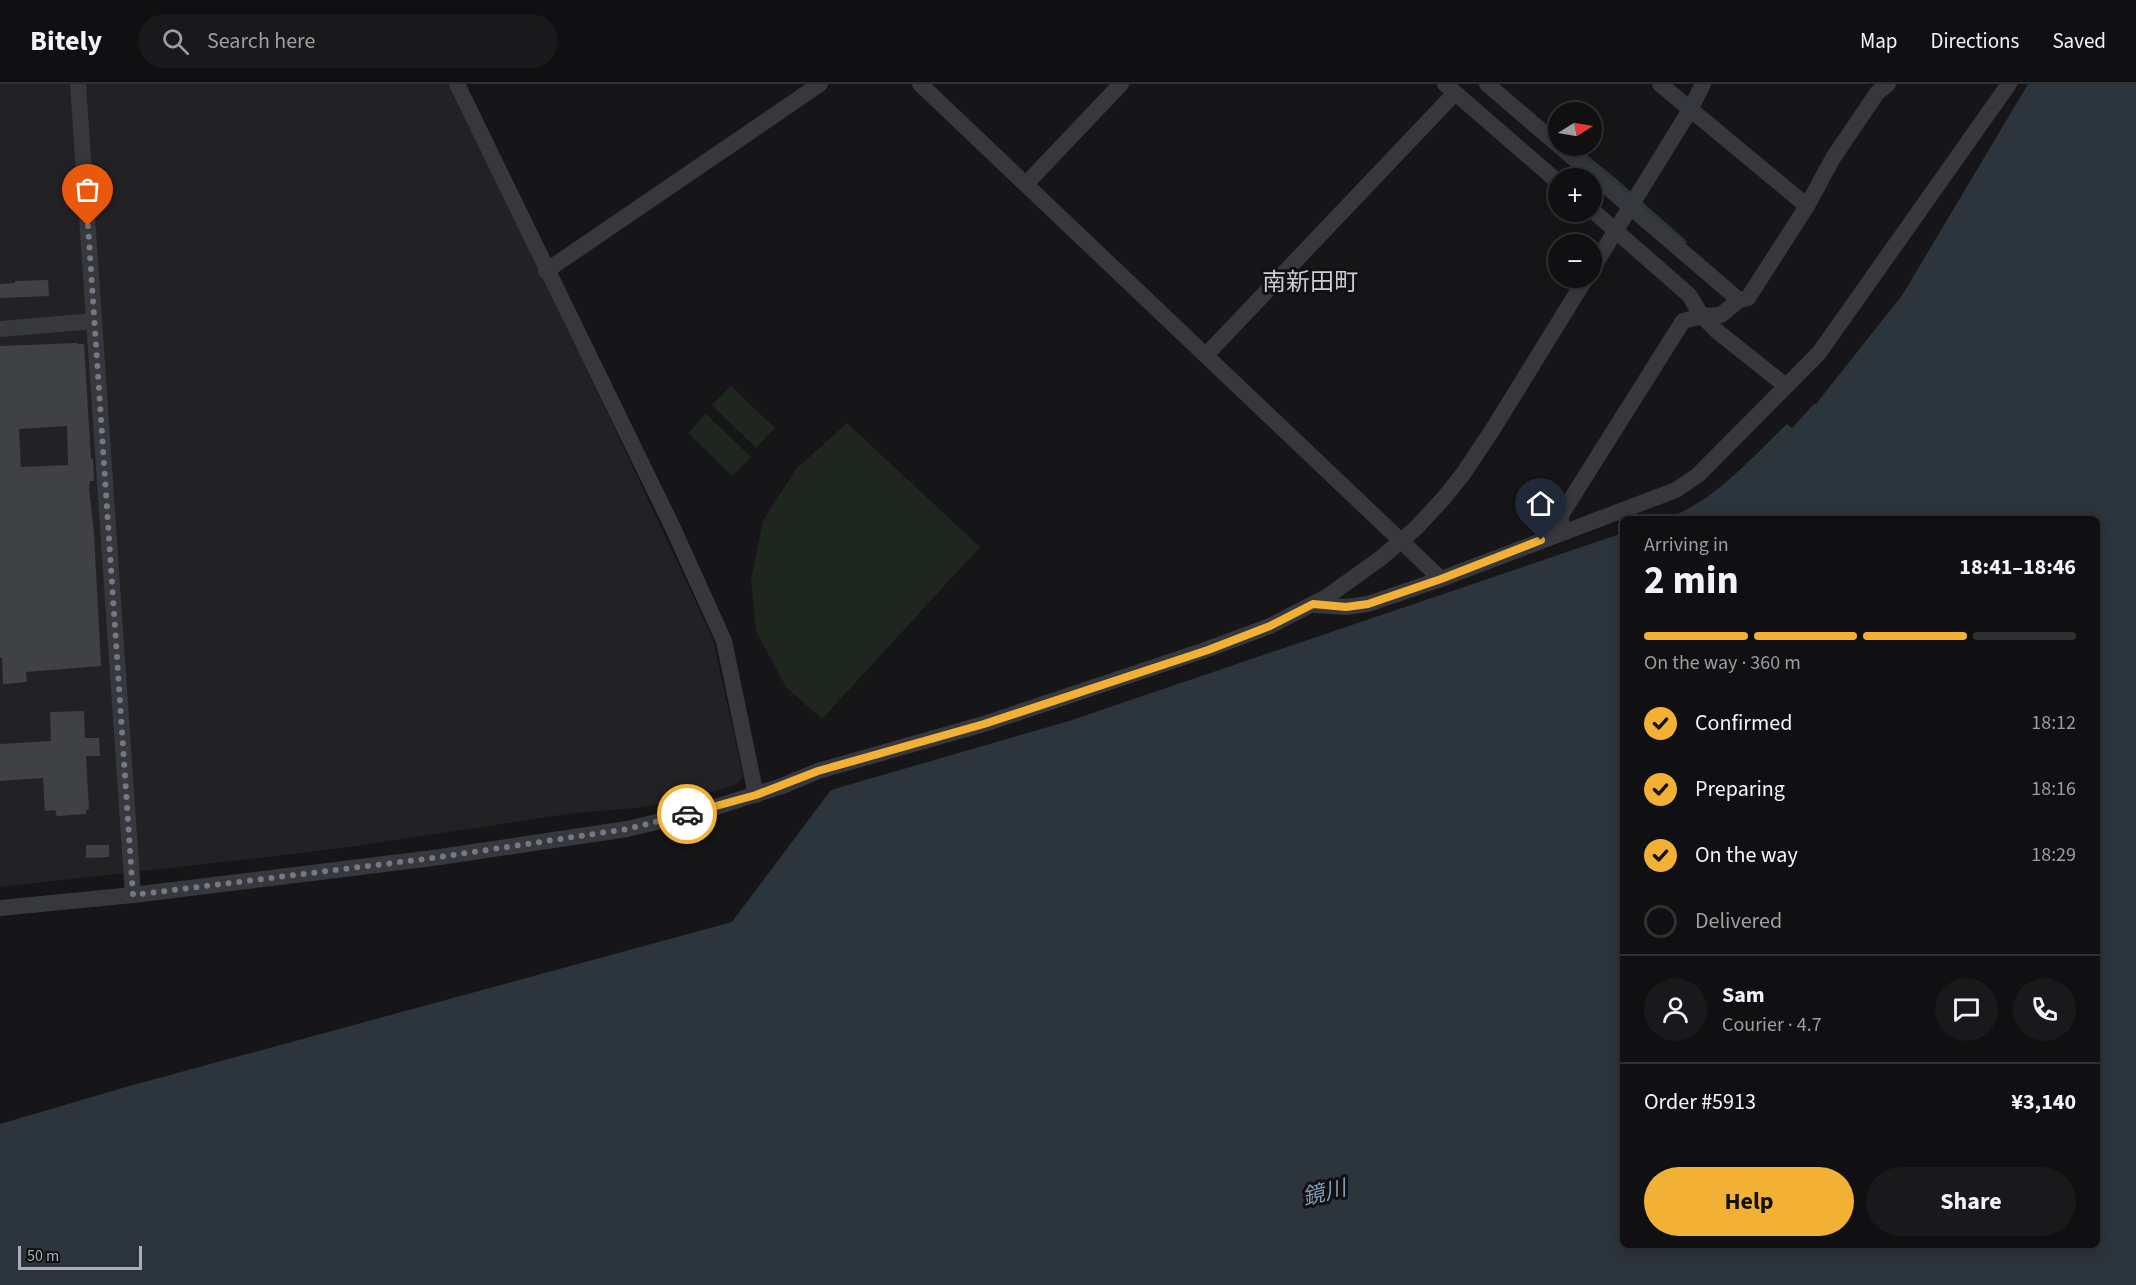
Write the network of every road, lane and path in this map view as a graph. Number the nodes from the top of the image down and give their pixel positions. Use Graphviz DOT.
graph roads {
  1 [pos="78,84"];
  2 [pos="457,84"];
  3 [pos="820,84"];
  4 [pos="920,84"];
  5 [pos="1121,84"];
  6 [pos="1487,84"];
  7 [pos="1660,84"];
  8 [pos="1703,84"];
  9 [pos="1888,84"];
  10 [pos="2009,84"];
  11 [pos="1450,88"];
  12 [pos="1690,110"];
  13 [pos="1548,173"];
  14 [pos="1026,184"];
  15 [pos="1807,206"];
  16 [pos="1630,207"];
  17 [pos="1602,219"];
  18 [pos="1615,231"];
  19 [pos="1602,252"];
  20 [pos="546,271"];
  21 [pos="1580,288"];
  22 [pos="1739,300"];
  23 [pos="1702,316"];
  24 [pos="94,321"];
  25 [pos="0,329"];
  26 [pos="1206,356"];
  27 [pos="1786,386"];
  28 [pos="1561,533"];
  29 [pos="1401,540"];
  30 [pos="1441,579"];
  31 [pos="1313,604"];
  32 [pos="756,795"];
  33 [pos="133,895"];
  34 [pos="0,909"];
  1 -- 24 [label="street"];
  2 -- 20 [label="street"];
  3 -- 20 [label="street"];
  4 -- 14 [label="street"];
  5 -- 14 [label="street"];
  6 -- 16 [label="street"];
  7 -- 12 [label="street"];
  8 -- 12 [label="street"];
  9 -- 15 [label="street"];
  10 -- 27 [label="street"];
  11 -- 13 [label="street"];
  11 -- 26 [label="street"];
  12 -- 15 [label="street"];
  12 -- 16 [label="street"];
  14 -- 26 [label="street"];
  15 -- 22 [label="street"];
  16 -- 18 [label="street"];
  16 -- 22 [label="street"];
  17 -- 18 [label="street"];
  18 -- 19 [label="street"];
  18 -- 23 [label="street"];
  20 -- 32 [label="street"];
  21 -- 29 [label="street"];
  22 -- 23 [label="street"];
  23 -- 27 [label="street"];
  23 -- 28 [label="street"];
  24 -- 25 [label="street"];
  24 -- 33 [label="street"];
  26 -- 29 [label="street"];
  27 -- 28 [label="street"];
  28 -- 30 [label="street"];
  29 -- 30 [label="street"];
  29 -- 31 [label="street"];
  30 -- 31 [label="street"];
  31 -- 32 [label="street"];
  32 -- 33 [label="street"];
  33 -- 34 [label="street"];
}
